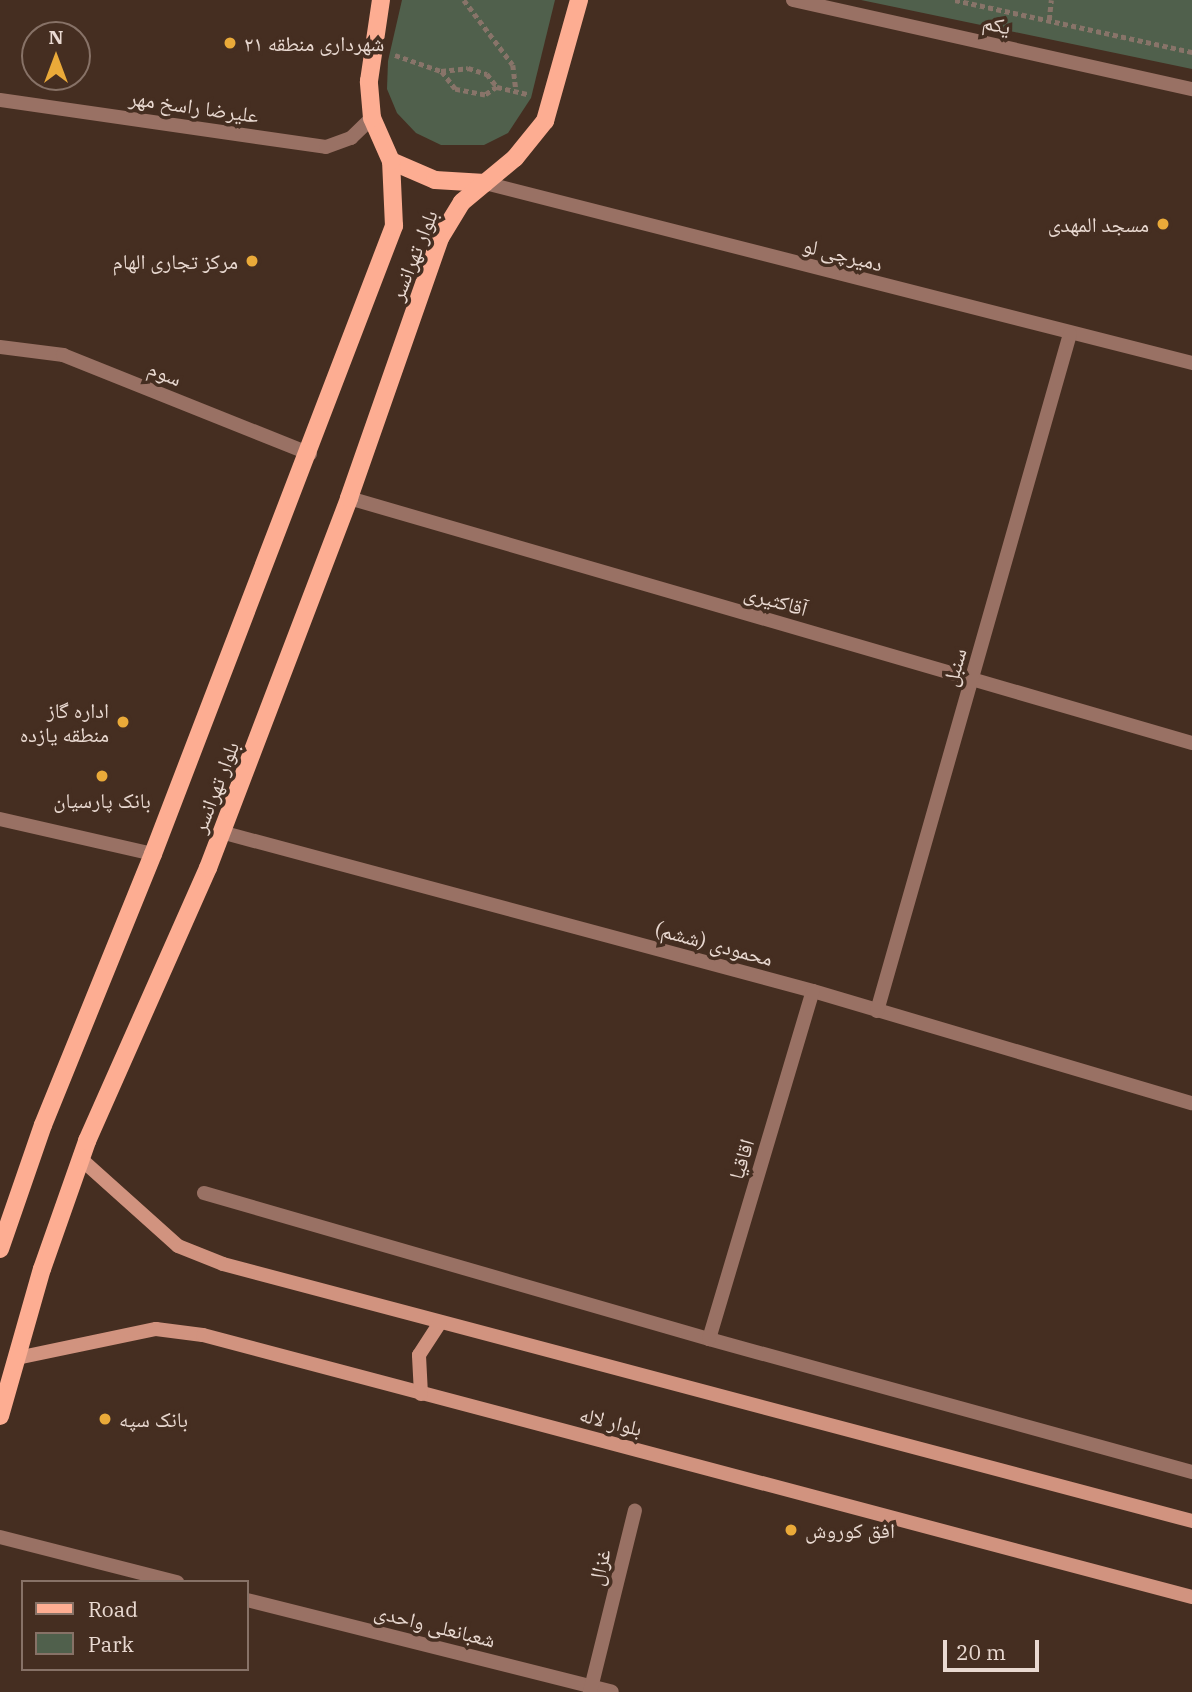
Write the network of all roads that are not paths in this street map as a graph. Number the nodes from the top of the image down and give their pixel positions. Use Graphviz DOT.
graph roads {
  1 [pos="381,0"];
  2 [pos="579,0"];
  3 [pos="793,0"];
  4 [pos="1192,89"];
  5 [pos="0,100"];
  6 [pos="372,118"];
  7 [pos="391,161"];
  8 [pos="485,183"];
  9 [pos="1070,334"];
  10 [pos="0,347"];
  11 [pos="1192,363"];
  12 [pos="310,454"];
  13 [pos="349,498"];
  14 [pos="972,679"];
  15 [pos="1192,743"];
  16 [pos="0,819"];
  17 [pos="222,832"];
  18 [pos="153,854"];
  19 [pos="813,991"];
  20 [pos="877,1011"];
  21 [pos="1192,1103"];
  22 [pos="81,1158"];
  23 [pos="204,1193"];
  24 [pos="0,1249"];
  25 [pos="440,1323"];
  26 [pos="709,1339"];
  27 [pos="16,1359"];
  28 [pos="421,1394"];
  29 [pos="0,1416"];
  30 [pos="1192,1472"];
  31 [pos="635,1510"];
  32 [pos="1192,1521"];
  33 [pos="0,1537"];
  34 [pos="169,1580"];
  35 [pos="1192,1597"];
  36 [pos="248,1600"];
  37 [pos="591,1689"];
  38 [pos="612,1692"];
  1 -- 6 [label="main road"];
  2 -- 8 [label="main road, بلوار تهرانسر"];
  3 -- 4 [label="street, یکم"];
  5 -- 6 [label="street, علیرضا راسخ مهر"];
  6 -- 7 [label="main road"];
  7 -- 8 [label="main road"];
  7 -- 12 [label="main road, بلوار تهرانسر"];
  8 -- 9 [label="street, دمیرچی لو"];
  8 -- 13 [label="main road, بلوار تهرانسر"];
  9 -- 11 [label="street, دمیرچی لو"];
  9 -- 14 [label="street, سنبل"];
  10 -- 12 [label="street, سوم"];
  12 -- 18 [label="main road, بلوار تهرانسر"];
  13 -- 14 [label="street, آقاکثیری"];
  13 -- 17 [label="main road, بلوار تهرانسر"];
  14 -- 15 [label="street, آقاکثیری"];
  14 -- 20 [label="street, سنبل"];
  16 -- 18 [label="street"];
  17 -- 19 [label="street, محمودی (ششم)"];
  17 -- 22 [label="main road, بلوار تهرانسر"];
  18 -- 24 [label="main road, بلوار تهرانسر"];
  19 -- 20 [label="street, محمودی (ششم)"];
  19 -- 26 [label="street, اقاقیا"];
  20 -- 21 [label="street, محمودی (ششم)"];
  22 -- 25 [label="main road"];
  22 -- 27 [label="main road, بلوار تهرانسر"];
  23 -- 26 [label="street"];
  25 -- 28 [label="main road"];
  25 -- 32 [label="main road"];
  26 -- 30 [label="street"];
  27 -- 28 [label="main road, بلوار لاله"];
  27 -- 29 [label="main road, بلوار تهرانسر"];
  28 -- 35 [label="main road, بلوار لاله"];
  31 -- 37 [label="street, غزال"];
  33 -- 34 [label="street"];
  36 -- 37 [label="street, شعبانعلی واحدی"];
  37 -- 38 [label="street, شعبانعلی واحدی"];
}
